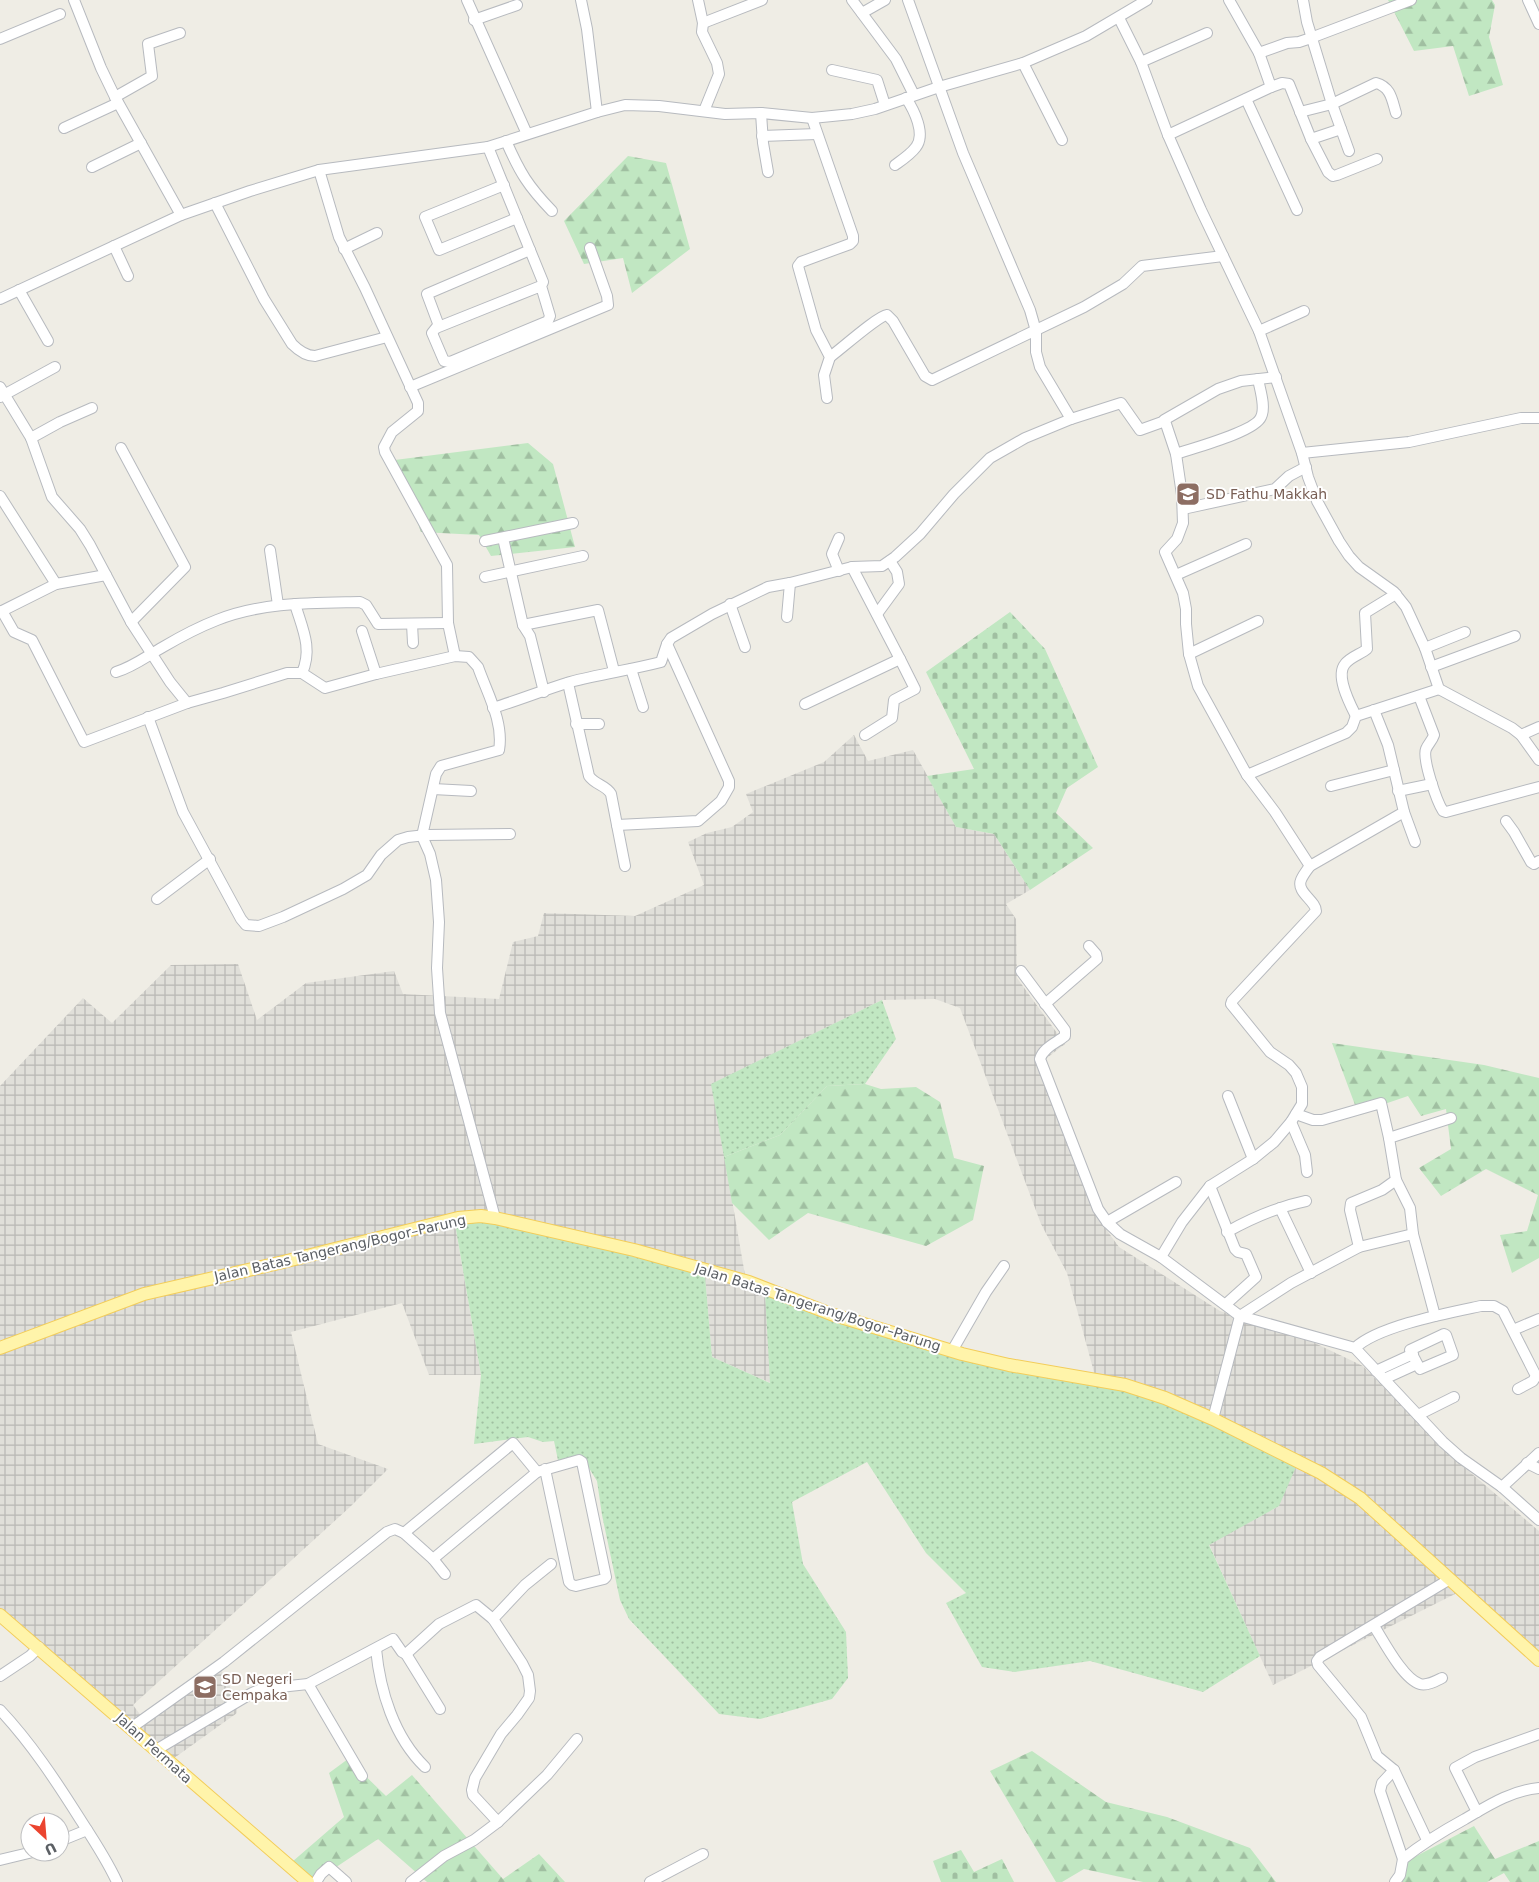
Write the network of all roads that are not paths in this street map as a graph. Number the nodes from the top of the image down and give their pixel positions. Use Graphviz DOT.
graph roads {
  1 [pos="74,0"];
  2 [pos="467,0"];
  3 [pos="582,0"];
  4 [pos="698,0"];
  5 [pos="762,0"];
  6 [pos="852,0"];
  7 [pos="885,0"];
  8 [pos="908,0"];
  9 [pos="1147,0"];
  10 [pos="1229,0"];
  11 [pos="1303,0"];
  12 [pos="1411,0"];
  13 [pos="1528,0"];
  14 [pos="1395,3"];
  15 [pos="517,5"];
  16 [pos="862,13"];
  17 [pos="60,14"];
  18 [pos="1119,18"];
  19 [pos="474,20"];
  20 [pos="703,23"];
  21 [pos="1539,24"];
  22 [pos="1207,32"];
  23 [pos="180,33"];
  24 [pos="1313,37"];
  25 [pos="0,39"];
  26 [pos="1259,53"];
  27 [pos="1141,62"];
  28 [pos="1023,63"];
  29 [pos="832,70"];
  30 [pos="939,87"];
  31 [pos="1271,87"];
  32 [pos="910,97"];
  33 [pos="1246,99"];
  34 [pos="117,100"];
  35 [pos="1332,104"];
  36 [pos="885,105"];
  37 [pos="704,111"];
  38 [pos="597,112"];
  39 [pos="1300,112"];
  40 [pos="761,113"];
  41 [pos="1396,113"];
  42 [pos="812,118"];
  43 [pos="64,128"];
  44 [pos="1341,129"];
  45 [pos="527,134"];
  46 [pos="817,134"];
  47 [pos="1168,135"];
  48 [pos="762,136"];
  49 [pos="1311,139"];
  50 [pos="1062,140"];
  51 [pos="506,141"];
  52 [pos="142,143"];
  53 [pos="488,146"];
  54 [pos="1348,151"];
  55 [pos="1377,158"];
  56 [pos="895,166"];
  57 [pos="92,167"];
  58 [pos="319,170"];
  59 [pos="768,172"];
  60 [pos="504,184"];
  61 [pos="216,203"];
  62 [pos="1297,210"];
  63 [pos="552,211"];
  64 [pos="181,215"];
  65 [pos="517,218"];
  66 [pos="377,233"];
  67 [pos="114,246"];
  68 [pos="590,248"];
  69 [pos="344,249"];
  70 [pos="530,250"];
  71 [pos="1223,256"];
  72 [pos="128,276"];
  73 [pos="541,286"];
  74 [pos="19,290"];
  75 [pos="0,299"];
  76 [pos="1304,311"];
  77 [pos="439,326"];
  78 [pos="1036,331"];
  79 [pos="1259,331"];
  80 [pos="388,337"];
  81 [pos="48,341"];
  82 [pos="830,357"];
  83 [pos="55,367"];
  84 [pos="1276,377"];
  85 [pos="1258,379"];
  86 [pos="410,387"];
  87 [pos="1,392"];
  88 [pos="827,398"];
  89 [pos="92,408"];
  90 [pos="1539,418"];
  91 [pos="1071,419"];
  92 [pos="1164,420"];
  93 [pos="31,438"];
  94 [pos="120,448"];
  95 [pos="1302,453"];
  96 [pos="1176,454"];
  97 [pos="1306,467"];
  98 [pos="0,496"];
  99 [pos="1183,509"];
  100 [pos="573,523"];
  101 [pos="503,538"];
  102 [pos="840,538"];
  103 [pos="485,542"];
  104 [pos="1246,544"];
  105 [pos="270,550"];
  106 [pos="584,556"];
  107 [pos="890,561"];
  108 [pos="852,567"];
  109 [pos="839,570"];
  110 [pos="511,571"];
  111 [pos="106,575"];
  112 [pos="1176,576"];
  113 [pos="485,577"];
  114 [pos="790,583"];
  115 [pos="56,584"];
  116 [pos="1396,594"];
  117 [pos="295,604"];
  118 [pos="730,604"];
  119 [pos="278,606"];
  120 [pos="1,612"];
  121 [pos="876,614"];
  122 [pos="787,617"];
  123 [pos="1258,621"];
  124 [pos="132,622"];
  125 [pos="448,623"];
  126 [pos="412,624"];
  127 [pos="523,626"];
  128 [pos="362,631"];
  129 [pos="1465,632"];
  130 [pos="1515,636"];
  131 [pos="413,643"];
  132 [pos="667,644"];
  133 [pos="745,647"];
  134 [pos="1425,648"];
  135 [pos="152,654"];
  136 [pos="1190,654"];
  137 [pos="455,656"];
  138 [pos="900,659"];
  139 [pos="1432,666"];
  140 [pos="631,669"];
  141 [pos="614,671"];
  142 [pos="116,672"];
  143 [pos="302,673"];
  144 [pos="376,674"];
  145 [pos="568,683"];
  146 [pos="1439,688"];
  147 [pos="544,692"];
  148 [pos="1419,696"];
  149 [pos="187,703"];
  150 [pos="804,704"];
  151 [pos="643,707"];
  152 [pos="493,708"];
  153 [pos="1374,710"];
  154 [pos="1356,716"];
  155 [pos="148,717"];
  156 [pos="576,724"];
  157 [pos="598,724"];
  158 [pos="1539,727"];
  159 [pos="865,735"];
  160 [pos="1521,735"];
  161 [pos="1539,760"];
  162 [pos="1394,770"];
  163 [pos="1247,775"];
  164 [pos="1432,784"];
  165 [pos="1331,786"];
  166 [pos="1539,787"];
  167 [pos="433,789"];
  168 [pos="471,790"];
  169 [pos="1398,791"];
  170 [pos="1404,812"];
  171 [pos="1506,821"];
  172 [pos="617,825"];
  173 [pos="510,834"];
  174 [pos="422,836"];
  175 [pos="1415,842"];
  176 [pos="210,859"];
  177 [pos="1539,861"];
  178 [pos="625,866"];
  179 [pos="1310,866"];
  180 [pos="158,899"];
  181 [pos="1089,946"];
  182 [pos="1021,972"];
  183 [pos="1045,1004"];
  184 [pos="1228,1096"];
  185 [pos="1294,1118"];
  186 [pos="1451,1118"];
  187 [pos="1389,1138"];
  188 [pos="1253,1159"];
  189 [pos="1307,1172"];
  190 [pos="1396,1180"];
  191 [pos="1176,1182"];
  192 [pos="1210,1186"];
  193 [pos="1306,1201"];
  194 [pos="1280,1208"];
  195 [pos="495,1218"];
  196 [pos="1107,1222"];
  197 [pos="1227,1232"];
  198 [pos="1413,1234"];
  199 [pos="1359,1247"];
  200 [pos="1161,1257"];
  201 [pos="1004,1266"];
  202 [pos="1311,1273"];
  203 [pos="1226,1304"];
  204 [pos="1240,1316"];
  205 [pos="1435,1316"];
  206 [pos="1539,1319"];
  207 [pos="1513,1330"];
  208 [pos="0,1348"];
  209 [pos="1355,1348"];
  210 [pos="952,1351"];
  211 [pos="1413,1354"];
  212 [pos="1417,1364"];
  213 [pos="1376,1370"];
  214 [pos="1384,1379"];
  215 [pos="1518,1389"];
  216 [pos="1454,1397"];
  217 [pos="1418,1415"];
  218 [pos="1213,1418"];
  219 [pos="1539,1453"];
  220 [pos="1527,1463"];
  221 [pos="1539,1469"];
  222 [pos="541,1470"];
  223 [pos="1502,1487"];
  224 [pos="1539,1520"];
  225 [pos="404,1533"];
  226 [pos="433,1559"];
  227 [pos="551,1564"];
  228 [pos="445,1574"];
  229 [pos="1450,1579"];
  230 [pos="0,1615"];
  231 [pos="493,1619"];
  232 [pos="1374,1626"];
  233 [pos="38,1647"];
  234 [pos="376,1649"];
  235 [pos="406,1654"];
  236 [pos="1539,1659"];
  237 [pos="0,1676"];
  238 [pos="1442,1678"];
  239 [pos="308,1684"];
  240 [pos="440,1709"];
  241 [pos="0,1710"];
  242 [pos="131,1728"];
  243 [pos="1539,1734"];
  244 [pos="577,1739"];
  245 [pos="156,1750"];
  246 [pos="425,1767"];
  247 [pos="1394,1770"];
  248 [pos="362,1776"];
  249 [pos="1539,1788"];
  250 [pos="1477,1812"];
  251 [pos="498,1822"];
  252 [pos="87,1830"];
  253 [pos="70,1838"];
  254 [pos="1427,1840"];
  255 [pos="703,1854"];
  256 [pos="20,1855"];
  257 [pos="1403,1859"];
  258 [pos="0,1860"];
  259 [pos="117,1882"];
  260 [pos="308,1882"];
  261 [pos="316,1882"];
  262 [pos="346,1882"];
  263 [pos="411,1882"];
  264 [pos="650,1882"];
  265 [pos="1394,1882"];
  1 -- 34 [label="street"];
  2 -- 19 [label="street"];
  3 -- 38 [label="street"];
  4 -- 20 [label="street"];
  5 -- 20 [label="street"];
  6 -- 16 [label="street"];
  7 -- 16 [label="street"];
  8 -- 30 [label="street"];
  9 -- 18 [label="street"];
  10 -- 26 [label="street"];
  11 -- 24 [label="street"];
  12 -- 14 [label="street"];
  13 -- 21 [label="street"];
  14 -- 24 [label="street"];
  15 -- 19 [label="street"];
  16 -- 32 [label="street"];
  17 -- 25 [label="street"];
  18 -- 27 [label="street"];
  18 -- 28 [label="street"];
  19 -- 45 [label="street"];
  20 -- 37 [label="street"];
  22 -- 27 [label="street"];
  23 -- 34 [label="street"];
  24 -- 26 [label="street"];
  24 -- 35 [label="street"];
  26 -- 31 [label="street"];
  27 -- 47 [label="street"];
  28 -- 30 [label="street"];
  28 -- 50 [label="street"];
  29 -- 36 [label="street"];
  30 -- 32 [label="street"];
  30 -- 78 [label="street"];
  31 -- 33 [label="street"];
  31 -- 39 [label="street"];
  32 -- 36 [label="street"];
  32 -- 56 [label="street"];
  33 -- 47 [label="street"];
  33 -- 62 [label="street"];
  34 -- 43 [label="street"];
  34 -- 52 [label="street"];
  35 -- 39 [label="street"];
  35 -- 41 [label="street"];
  35 -- 44 [label="street"];
  36 -- 42 [label="street"];
  37 -- 38 [label="street"];
  37 -- 40 [label="street"];
  38 -- 45 [label="street"];
  39 -- 49 [label="street"];
  40 -- 42 [label="street"];
  40 -- 48 [label="street"];
  42 -- 46 [label="street"];
  44 -- 49 [label="street"];
  44 -- 54 [label="street"];
  45 -- 51 [label="street"];
  46 -- 48 [label="street"];
  46 -- 82 [label="street"];
  47 -- 71 [label="street"];
  48 -- 59 [label="street"];
  49 -- 55 [label="street"];
  51 -- 53 [label="street"];
  51 -- 63 [label="street"];
  52 -- 57 [label="street"];
  52 -- 64 [label="street"];
  53 -- 58 [label="street"];
  53 -- 60 [label="street"];
  58 -- 61 [label="street"];
  58 -- 69 [label="street"];
  60 -- 65 [label="street"];
  60 -- 65 [label="street"];
  61 -- 64 [label="street"];
  61 -- 80 [label="street"];
  64 -- 67 [label="street"];
  65 -- 70 [label="street"];
  66 -- 69 [label="street"];
  67 -- 72 [label="street"];
  67 -- 74 [label="street"];
  68 -- 86 [label="street"];
  69 -- 80 [label="street"];
  70 -- 73 [label="street"];
  70 -- 77 [label="street"];
  71 -- 78 [label="street"];
  71 -- 79 [label="street"];
  73 -- 77 [label="street"];
  73 -- 77 [label="street"];
  74 -- 75 [label="street"];
  74 -- 81 [label="street"];
  76 -- 79 [label="street"];
  78 -- 82 [label="street"];
  78 -- 91 [label="street"];
  79 -- 84 [label="street"];
  80 -- 86 [label="street"];
  82 -- 88 [label="street"];
  83 -- 87 [label="street"];
  84 -- 85 [label="street"];
  84 -- 95 [label="street"];
  85 -- 92 [label="street"];
  85 -- 96 [label="street"];
  86 -- 125 [label="street"];
  87 -- 93 [label="street"];
  89 -- 93 [label="street"];
  90 -- 95 [label="street"];
  91 -- 92 [label="street"];
  91 -- 107 [label="street"];
  92 -- 96 [label="street"];
  93 -- 111 [label="street"];
  94 -- 124 [label="street"];
  95 -- 97 [label="street"];
  96 -- 99 [label="street"];
  97 -- 99 [label="street"];
  97 -- 116 [label="street"];
  98 -- 115 [label="street"];
  99 -- 112 [label="street"];
  100 -- 101 [label="street"];
  101 -- 103 [label="street"];
  101 -- 110 [label="street"];
  102 -- 109 [label="street"];
  104 -- 112 [label="street"];
  105 -- 119 [label="street"];
  106 -- 110 [label="street"];
  107 -- 108 [label="street"];
  107 -- 121 [label="street"];
  108 -- 109 [label="street"];
  108 -- 121 [label="street"];
  109 -- 114 [label="street"];
  110 -- 113 [label="street"];
  110 -- 127 [label="street"];
  111 -- 115 [label="street"];
  111 -- 124 [label="street"];
  112 -- 136 [label="street"];
  114 -- 118 [label="street"];
  114 -- 122 [label="street"];
  115 -- 120 [label="street"];
  116 -- 134 [label="street"];
  116 -- 154 [label="street"];
  117 -- 119 [label="street"];
  117 -- 126 [label="street"];
  117 -- 143 [label="street"];
  118 -- 132 [label="street"];
  118 -- 133 [label="street"];
  119 -- 135 [label="street"];
  120 -- 155 [label="street"];
  121 -- 138 [label="street"];
  123 -- 136 [label="street"];
  124 -- 135 [label="street"];
  125 -- 126 [label="street"];
  125 -- 137 [label="street"];
  126 -- 131 [label="street"];
  127 -- 141 [label="street"];
  127 -- 147 [label="street"];
  128 -- 144 [label="street"];
  129 -- 134 [label="street"];
  130 -- 139 [label="street"];
  132 -- 140 [label="street"];
  132 -- 172 [label="street"];
  134 -- 139 [label="street"];
  135 -- 142 [label="street"];
  135 -- 149 [label="street"];
  136 -- 163 [label="street"];
  137 -- 144 [label="street"];
  137 -- 152 [label="street"];
  138 -- 150 [label="street"];
  138 -- 159 [label="street"];
  139 -- 146 [label="street"];
  140 -- 141 [label="street"];
  140 -- 151 [label="street"];
  141 -- 145 [label="street"];
  143 -- 144 [label="street"];
  143 -- 149 [label="street"];
  145 -- 147 [label="street"];
  145 -- 156 [label="street"];
  146 -- 148 [label="street"];
  146 -- 160 [label="street"];
  147 -- 152 [label="street"];
  148 -- 153 [label="street"];
  148 -- 164 [label="street"];
  149 -- 155 [label="street"];
  152 -- 167 [label="street"];
  153 -- 154 [label="street"];
  153 -- 162 [label="street"];
  154 -- 163 [label="street"];
  155 -- 176 [label="street"];
  156 -- 157 [label="street"];
  156 -- 172 [label="street"];
  158 -- 160 [label="street"];
  160 -- 161 [label="street"];
  162 -- 165 [label="street"];
  162 -- 169 [label="street"];
  163 -- 179 [label="street"];
  164 -- 166 [label="street"];
  164 -- 169 [label="street"];
  167 -- 168 [label="street"];
  167 -- 174 [label="street"];
  169 -- 170 [label="street"];
  170 -- 175 [label="street"];
  170 -- 179 [label="street"];
  171 -- 177 [label="street"];
  172 -- 178 [label="street"];
  173 -- 174 [label="street"];
  174 -- 176 [label="street"];
  174 -- 195 [label="street"];
  176 -- 180 [label="street"];
  179 -- 185 [label="street"];
  181 -- 183 [label="street"];
  182 -- 183 [label="street"];
  183 -- 196 [label="street"];
  184 -- 188 [label="street"];
  185 -- 187 [label="street"];
  185 -- 188 [label="street"];
  185 -- 189 [label="street"];
  186 -- 187 [label="street"];
  187 -- 190 [label="street"];
  188 -- 192 [label="street"];
  190 -- 198 [label="street"];
  190 -- 199 [label="street"];
  191 -- 196 [label="street"];
  192 -- 197 [label="street"];
  192 -- 200 [label="street"];
  193 -- 194 [label="street"];
  194 -- 197 [label="street"];
  194 -- 202 [label="street"];
  195 -- 208 [label="main road, Jalan Batas Tangerang/Bogor–Parung"];
  195 -- 210 [label="main road, Jalan Batas Tangerang/Bogor–Parung"];
  196 -- 200 [label="street"];
  197 -- 203 [label="street"];
  198 -- 199 [label="street"];
  198 -- 205 [label="street"];
  199 -- 202 [label="street"];
  200 -- 203 [label="street"];
  201 -- 210 [label="street"];
  202 -- 204 [label="street"];
  203 -- 204 [label="street"];
  204 -- 209 [label="street"];
  204 -- 218 [label="street"];
  205 -- 207 [label="street"];
  205 -- 209 [label="street"];
  206 -- 207 [label="street"];
  207 -- 215 [label="street"];
  209 -- 213 [label="street"];
  210 -- 218 [label="main road, Jalan Batas Tangerang/Bogor–Parung"];
  211 -- 212 [label="street"];
  211 -- 212 [label="street"];
  211 -- 213 [label="street"];
  212 -- 214 [label="street"];
  213 -- 214 [label="street"];
  214 -- 217 [label="street"];
  216 -- 217 [label="street"];
  217 -- 223 [label="street"];
  218 -- 229 [label="main road, Jalan Batas Tangerang/Bogor–Parung"];
  219 -- 220 [label="street"];
  220 -- 221 [label="street"];
  220 -- 223 [label="street"];
  222 -- 222 [label="street"];
  222 -- 225 [label="street"];
  222 -- 226 [label="street"];
  223 -- 224 [label="street"];
  225 -- 226 [label="street"];
  225 -- 242 [label="street"];
  226 -- 228 [label="street"];
  227 -- 231 [label="street"];
  229 -- 232 [label="street"];
  229 -- 236 [label="main road, Jalan Batas Tangerang/Bogor–Parung"];
  230 -- 233 [label="main road, Jalan Permata"];
  231 -- 235 [label="street"];
  231 -- 251 [label="street"];
  232 -- 238 [label="street"];
  232 -- 247 [label="street"];
  233 -- 237 [label="street"];
  233 -- 242 [label="main road, Jalan Permata"];
  234 -- 235 [label="street"];
  234 -- 239 [label="street"];
  234 -- 246 [label="street"];
  235 -- 240 [label="street"];
  239 -- 245 [label="street"];
  239 -- 248 [label="street"];
  241 -- 252 [label="street"];
  242 -- 245 [label="main road, Jalan Permata"];
  243 -- 250 [label="street"];
  244 -- 251 [label="street"];
  245 -- 260 [label="main road, Jalan Permata"];
  247 -- 254 [label="street"];
  247 -- 257 [label="street"];
  249 -- 250 [label="street"];
  250 -- 254 [label="street"];
  251 -- 263 [label="street"];
  252 -- 253 [label="street"];
  252 -- 259 [label="street"];
  254 -- 257 [label="street"];
  255 -- 264 [label="street"];
  256 -- 258 [label="street"];
  257 -- 265 [label="street"];
  261 -- 262 [label="street"];
}
